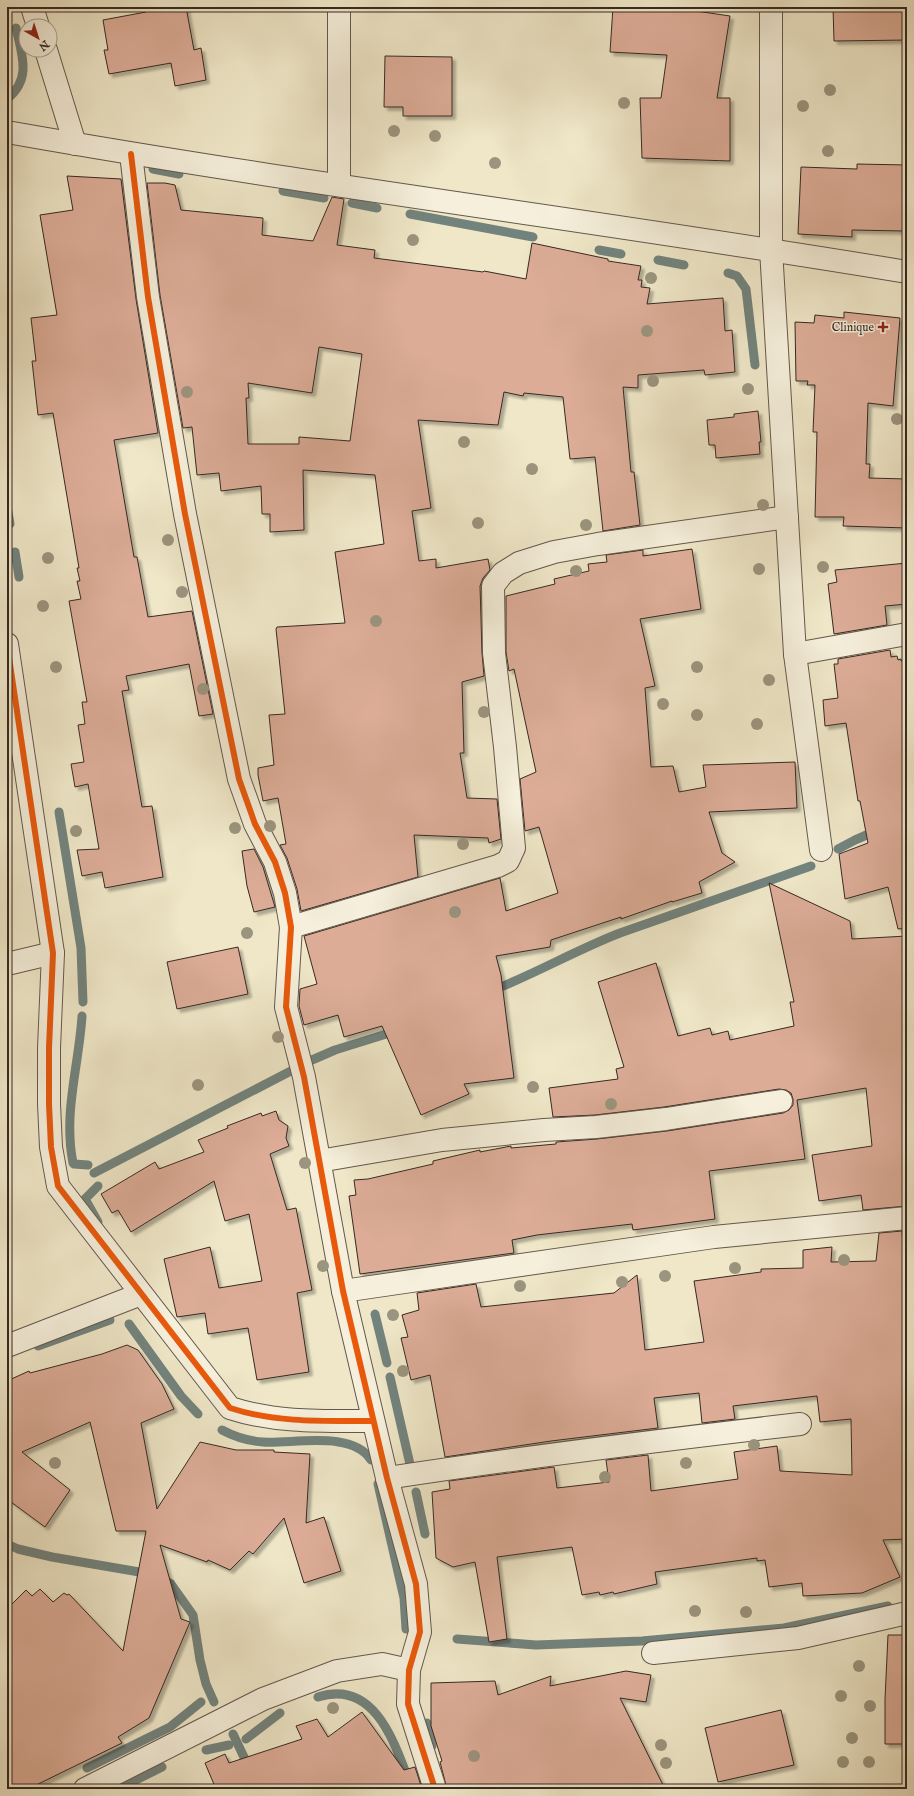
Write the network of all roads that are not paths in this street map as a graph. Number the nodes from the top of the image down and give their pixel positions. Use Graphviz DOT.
graph roads {
  1 [pos="32,7"];
  2 [pos="339,7"];
  3 [pos="771,7"];
  4 [pos="35,18"];
  5 [pos="48,58"];
  6 [pos="7,132"];
  7 [pos="75,144"];
  8 [pos="132,154"];
  9 [pos="339,184"];
  10 [pos="771,249"];
  11 [pos="907,272"];
  12 [pos="787,517"];
  13 [pos="907,634"];
  14 [pos="7,644"];
  15 [pos="794,654"];
  16 [pos="821,850"];
  17 [pos="291,927"];
  18 [pos="53,953"];
  19 [pos="7,964"];
  20 [pos="781,1101"];
  21 [pos="320,1161"];
  22 [pos="907,1218"];
  23 [pos="343,1291"];
  24 [pos="141,1294"];
  25 [pos="7,1346"];
  26 [pos="373,1422"];
  27 [pos="800,1424"];
  28 [pos="387,1478"];
  29 [pos="907,1612"];
  30 [pos="653,1653"];
  31 [pos="409,1670"];
  32 [pos="85,1789"];
  33 [pos="434,1789"];
  1 -- 4 [label="street"];
  2 -- 9 [label="street"];
  3 -- 10 [label="street"];
  5 -- 7 [label="street"];
  6 -- 7 [label="street"];
  7 -- 8 [label="street"];
  8 -- 9 [label="street"];
  8 -- 17 [label="street"];
  9 -- 10 [label="street"];
  10 -- 11 [label="street"];
  10 -- 12 [label="street"];
  12 -- 15 [label="street"];
  12 -- 17 [label="street"];
  13 -- 15 [label="street"];
  14 -- 18 [label="street"];
  15 -- 16 [label="street"];
  17 -- 21 [label="street"];
  18 -- 19 [label="street"];
  18 -- 24 [label="street"];
  20 -- 21 [label="street"];
  21 -- 23 [label="street"];
  22 -- 23 [label="street"];
  23 -- 26 [label="street"];
  24 -- 25 [label="street"];
  24 -- 26 [label="street"];
  26 -- 28 [label="street"];
  27 -- 28 [label="street"];
  28 -- 31 [label="street"];
  29 -- 30 [label="street"];
  31 -- 32 [label="street"];
  31 -- 33 [label="street"];
}
